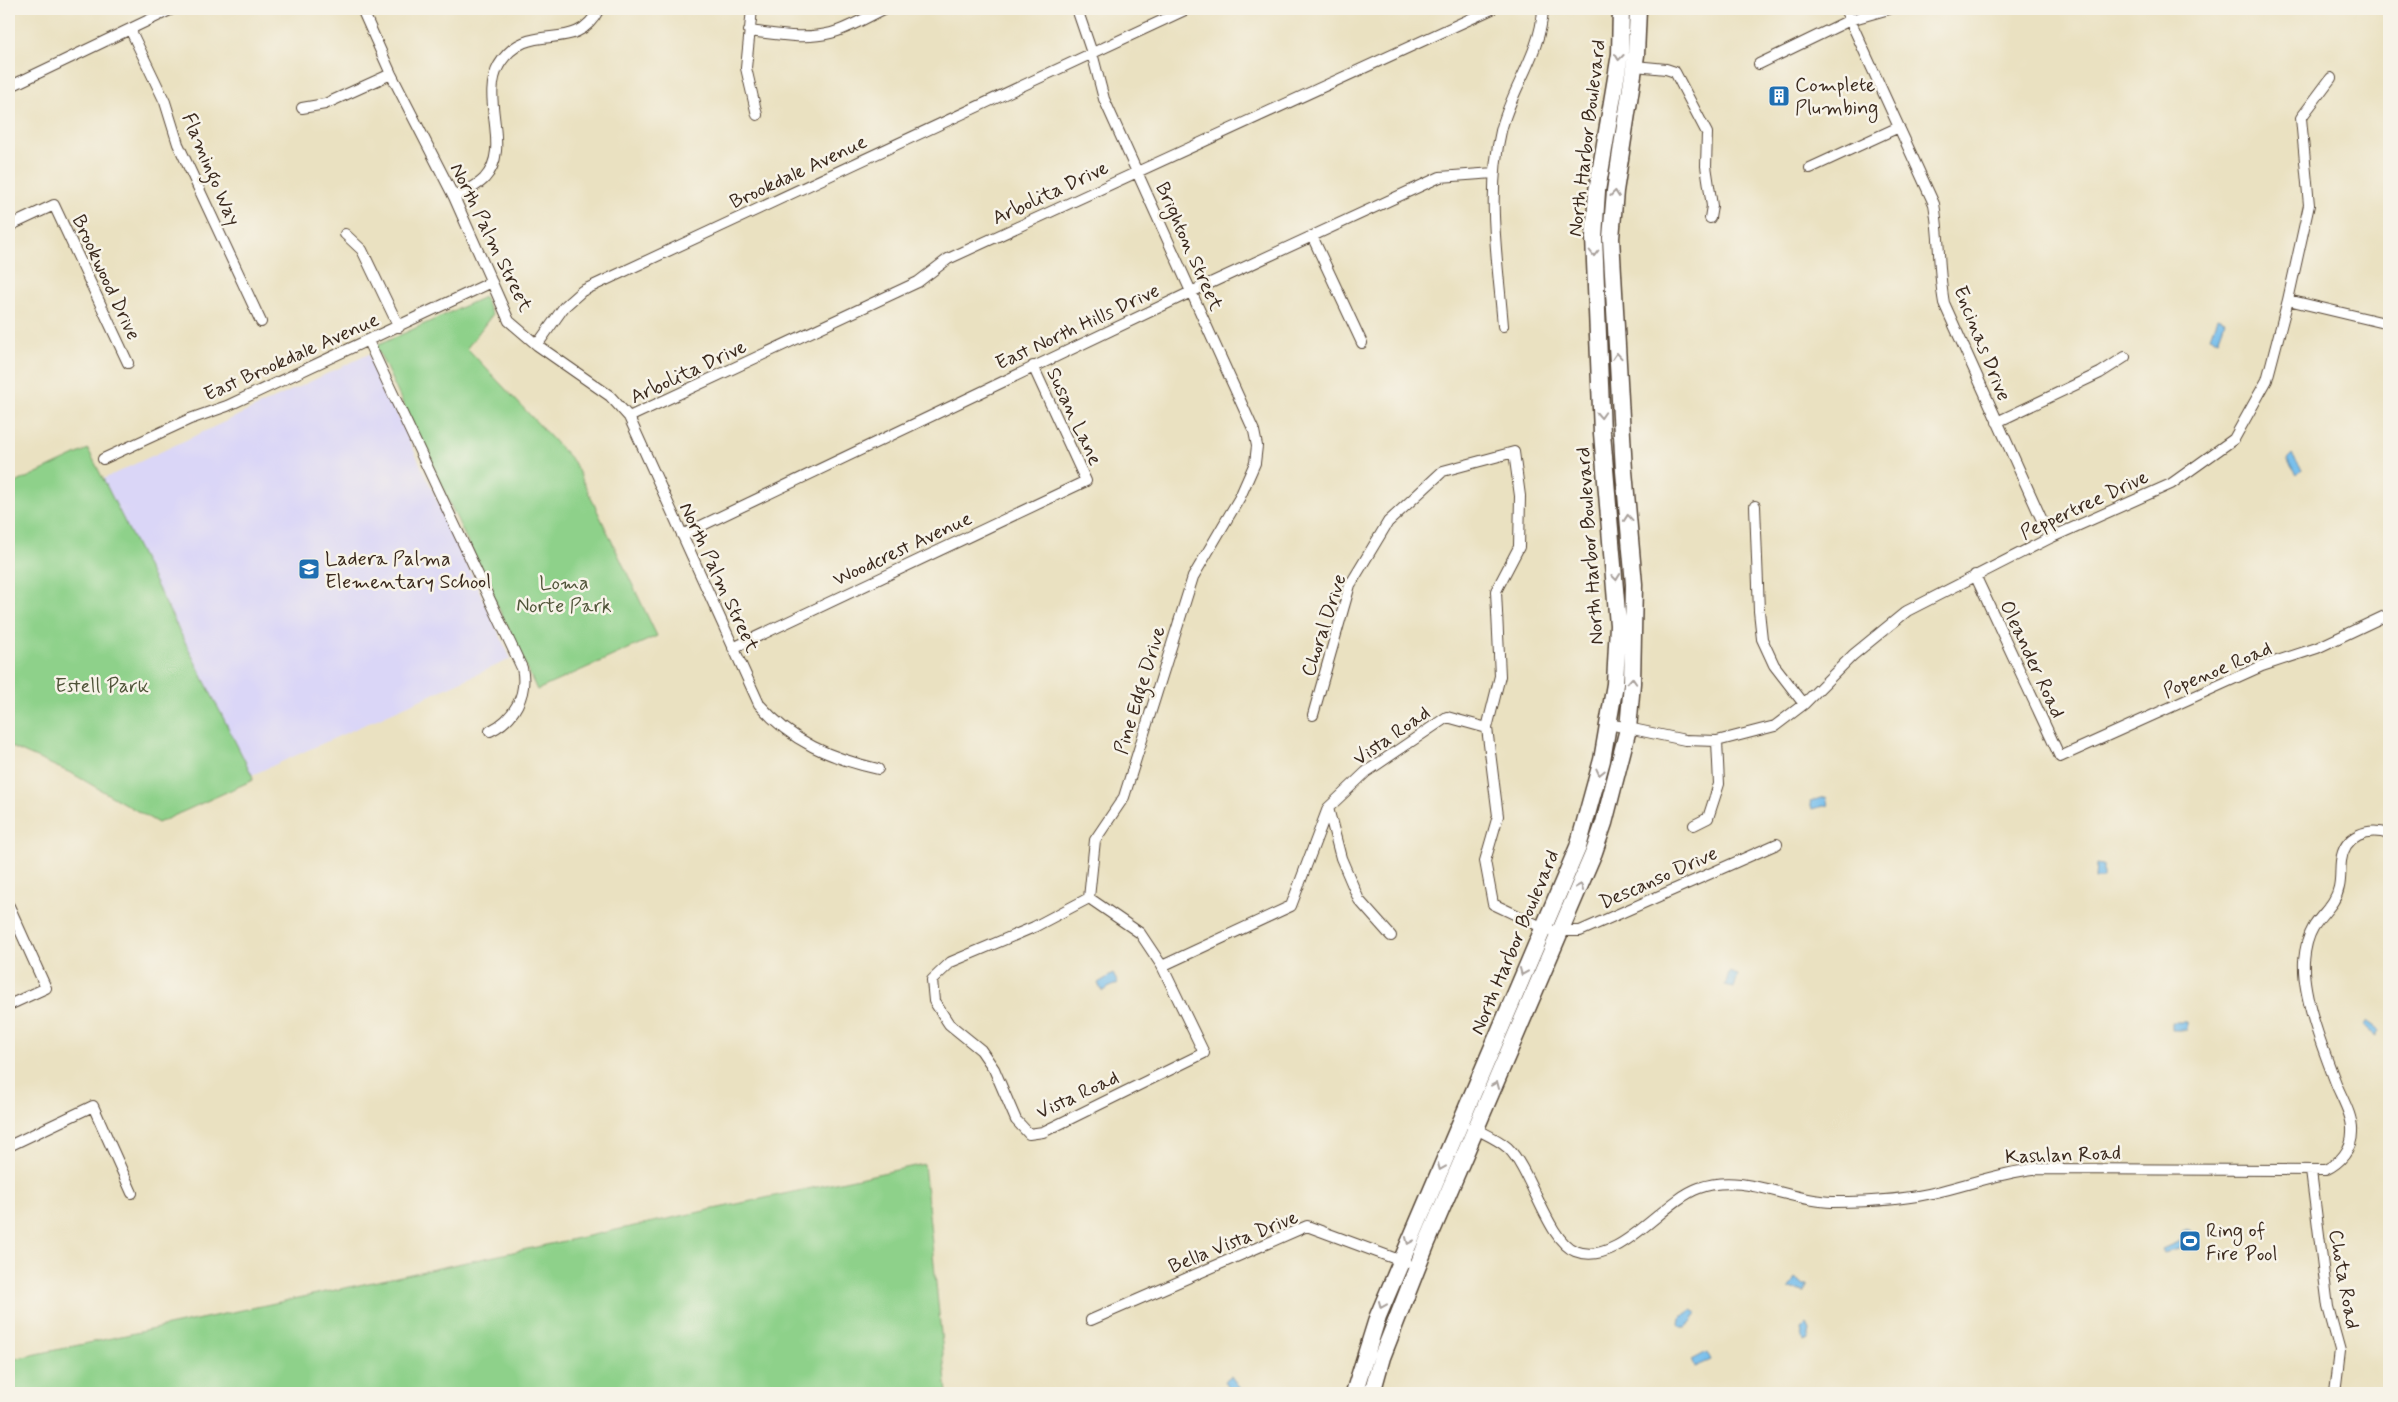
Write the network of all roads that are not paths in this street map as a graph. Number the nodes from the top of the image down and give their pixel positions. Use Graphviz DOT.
graph roads {
  1 [pos="172,9"];
  2 [pos="362,9"];
  3 [pos="599,9"];
  4 [pos="752,9"];
  5 [pos="884,9"];
  6 [pos="1076,9"];
  7 [pos="1187,9"];
  8 [pos="1492,9"];
  9 [pos="1543,9"];
  10 [pos="1621,9"];
  11 [pos="1638,9"];
  12 [pos="1845,9"];
  13 [pos="1889,9"];
  14 [pos="1850,20"];
  15 [pos="130,29"];
  16 [pos="749,31"];
  17 [pos="1092,53"];
  18 [pos="1760,64"];
  19 [pos="1634,66"];
  20 [pos="391,74"];
  21 [pos="2331,78"];
  22 [pos="9,87"];
  23 [pos="302,108"];
  24 [pos="757,115"];
  25 [pos="1899,127"];
  26 [pos="1810,168"];
  27 [pos="1136,171"];
  28 [pos="1494,173"];
  29 [pos="454,197"];
  30 [pos="1710,218"];
  31 [pos="9,226"];
  32 [pos="345,234"];
  33 [pos="1312,236"];
  34 [pos="492,282"];
  35 [pos="1191,292"];
  36 [pos="2288,300"];
  37 [pos="261,322"];
  38 [pos="2389,324"];
  39 [pos="399,326"];
  40 [pos="1503,326"];
  41 [pos="368,341"];
  42 [pos="1362,343"];
  43 [pos="538,345"];
  44 [pos="2125,357"];
  45 [pos="128,363"];
  46 [pos="1033,366"];
  47 [pos="629,417"];
  48 [pos="1997,422"];
  49 [pos="103,459"];
  50 [pos="1086,481"];
  51 [pos="1240,497"];
  52 [pos="1755,506"];
  53 [pos="682,535"];
  54 [pos="2050,538"];
  55 [pos="1975,575"];
  56 [pos="2389,614"];
  57 [pos="733,648"];
  58 [pos="1804,704"];
  59 [pos="1313,714"];
  60 [pos="1609,724"];
  61 [pos="1487,728"];
  62 [pos="1628,729"];
  63 [pos="490,731"];
  64 [pos="1718,741"];
  65 [pos="2060,758"];
  66 [pos="878,769"];
  67 [pos="1328,808"];
  68 [pos="1694,825"];
  69 [pos="2389,834"];
  70 [pos="1777,844"];
  71 [pos="1089,898"];
  72 [pos="9,906"];
  73 [pos="1551,930"];
  74 [pos="1390,936"];
  75 [pos="1162,966"];
  76 [pos="9,1005"];
  77 [pos="1460,1122"];
  78 [pos="1477,1130"];
  79 [pos="9,1146"];
  80 [pos="2311,1171"];
  81 [pos="132,1193"];
  82 [pos="1401,1260"];
  83 [pos="1417,1267"];
  84 [pos="1092,1320"];
  85 [pos="1354,1393"];
  86 [pos="1372,1393"];
  87 [pos="2335,1393"];
  1 -- 15 [label="street"];
  2 -- 20 [label="street, North Palm Street"];
  3 -- 29 [label="street"];
  4 -- 16 [label="street"];
  5 -- 16 [label="street"];
  6 -- 17 [label="street, Brighton Street"];
  7 -- 17 [label="street"];
  8 -- 27 [label="street, Arbolita Drive"];
  9 -- 28 [label="street"];
  10 -- 60 [label="main road, North Harbor Boulevard, one-way"];
  11 -- 19 [label="main road, North Harbor Boulevard"];
  12 -- 14 [label="street, Encinas Drive"];
  13 -- 14 [label="street"];
  14 -- 18 [label="street"];
  14 -- 25 [label="street, Encinas Drive"];
  15 -- 22 [label="street"];
  15 -- 37 [label="street, Flamingo Way"];
  16 -- 24 [label="street"];
  17 -- 27 [label="street, Brighton Street"];
  17 -- 43 [label="street, Brookdale Avenue"];
  19 -- 30 [label="street"];
  62 -- 19 [label="main road, North Harbor Boulevard, one-way"];
  20 -- 23 [label="street"];
  20 -- 29 [label="street, North Palm Street"];
  21 -- 36 [label="street, Peppertree Drive"];
  25 -- 26 [label="street"];
  25 -- 48 [label="street, Encinas Drive"];
  27 -- 35 [label="street, Brighton Street"];
  27 -- 47 [label="street, Arbolita Drive"];
  28 -- 33 [label="street, East North Hills Drive"];
  28 -- 40 [label="street"];
  29 -- 34 [label="street, North Palm Street"];
  31 -- 45 [label="street, Brookwood Drive"];
  32 -- 39 [label="street"];
  33 -- 35 [label="street, East North Hills Drive"];
  33 -- 42 [label="street"];
  34 -- 39 [label="street, East Brookdale Avenue"];
  34 -- 43 [label="street, North Palm Street"];
  35 -- 46 [label="street, East North Hills Drive"];
  35 -- 51 [label="street, Brighton Street"];
  36 -- 38 [label="street"];
  36 -- 54 [label="street, Peppertree Drive"];
  39 -- 41 [label="street, East Brookdale Avenue"];
  41 -- 49 [label="street, East Brookdale Avenue"];
  41 -- 63 [label="street"];
  43 -- 47 [label="street, North Palm Street"];
  44 -- 48 [label="street"];
  46 -- 50 [label="street, Susan Lane"];
  46 -- 53 [label="street, East North Hills Drive"];
  47 -- 53 [label="street, North Palm Street"];
  48 -- 54 [label="street, Encinas Drive"];
  50 -- 57 [label="street, Woodcrest Avenue"];
  51 -- 71 [label="street, Pine Edge Drive"];
  52 -- 58 [label="street"];
  53 -- 57 [label="street, North Palm Street"];
  54 -- 55 [label="street, Peppertree Drive"];
  55 -- 58 [label="street, Peppertree Drive"];
  55 -- 65 [label="street, Oleander Road"];
  56 -- 65 [label="street, Popenoe Road"];
  57 -- 66 [label="street, North Palm Street"];
  58 -- 64 [label="street, Peppertree Drive"];
  59 -- 61 [label="street, Choral Drive"];
  60 -- 62 [label="street, Peppertree Drive"];
  60 -- 73 [label="main road, North Harbor Boulevard, one-way"];
  61 -- 67 [label="street, Vista Road"];
  61 -- 73 [label="street"];
  62 -- 64 [label="street, Peppertree Drive"];
  73 -- 62 [label="main road, North Harbor Boulevard, one-way"];
  64 -- 68 [label="street"];
  67 -- 74 [label="street"];
  67 -- 75 [label="street, Vista Road"];
  69 -- 80 [label="street, Kashlan Road"];
  70 -- 73 [label="street, Descanso Drive"];
  71 -- 75 [label="street, Vista Road"];
  71 -- 75 [label="street, Vista Road"];
  72 -- 76 [label="street"];
  73 -- 77 [label="main road, North Harbor Boulevard, one-way"];
  78 -- 73 [label="main road, North Harbor Boulevard, one-way"];
  77 -- 78 [label="street, Kashlan Road"];
  77 -- 82 [label="main road, North Harbor Boulevard, one-way"];
  78 -- 80 [label="street, Kashlan Road"];
  78 -- 83 [label="main road, North Harbor Boulevard"];
  79 -- 81 [label="street"];
  80 -- 87 [label="street, Chota Road"];
  82 -- 83 [label="street, Bella Vista Drive"];
  82 -- 84 [label="street, Bella Vista Drive"];
  82 -- 85 [label="main road, North Harbor Boulevard, one-way"];
  83 -- 86 [label="main road, North Harbor Boulevard"];
}
